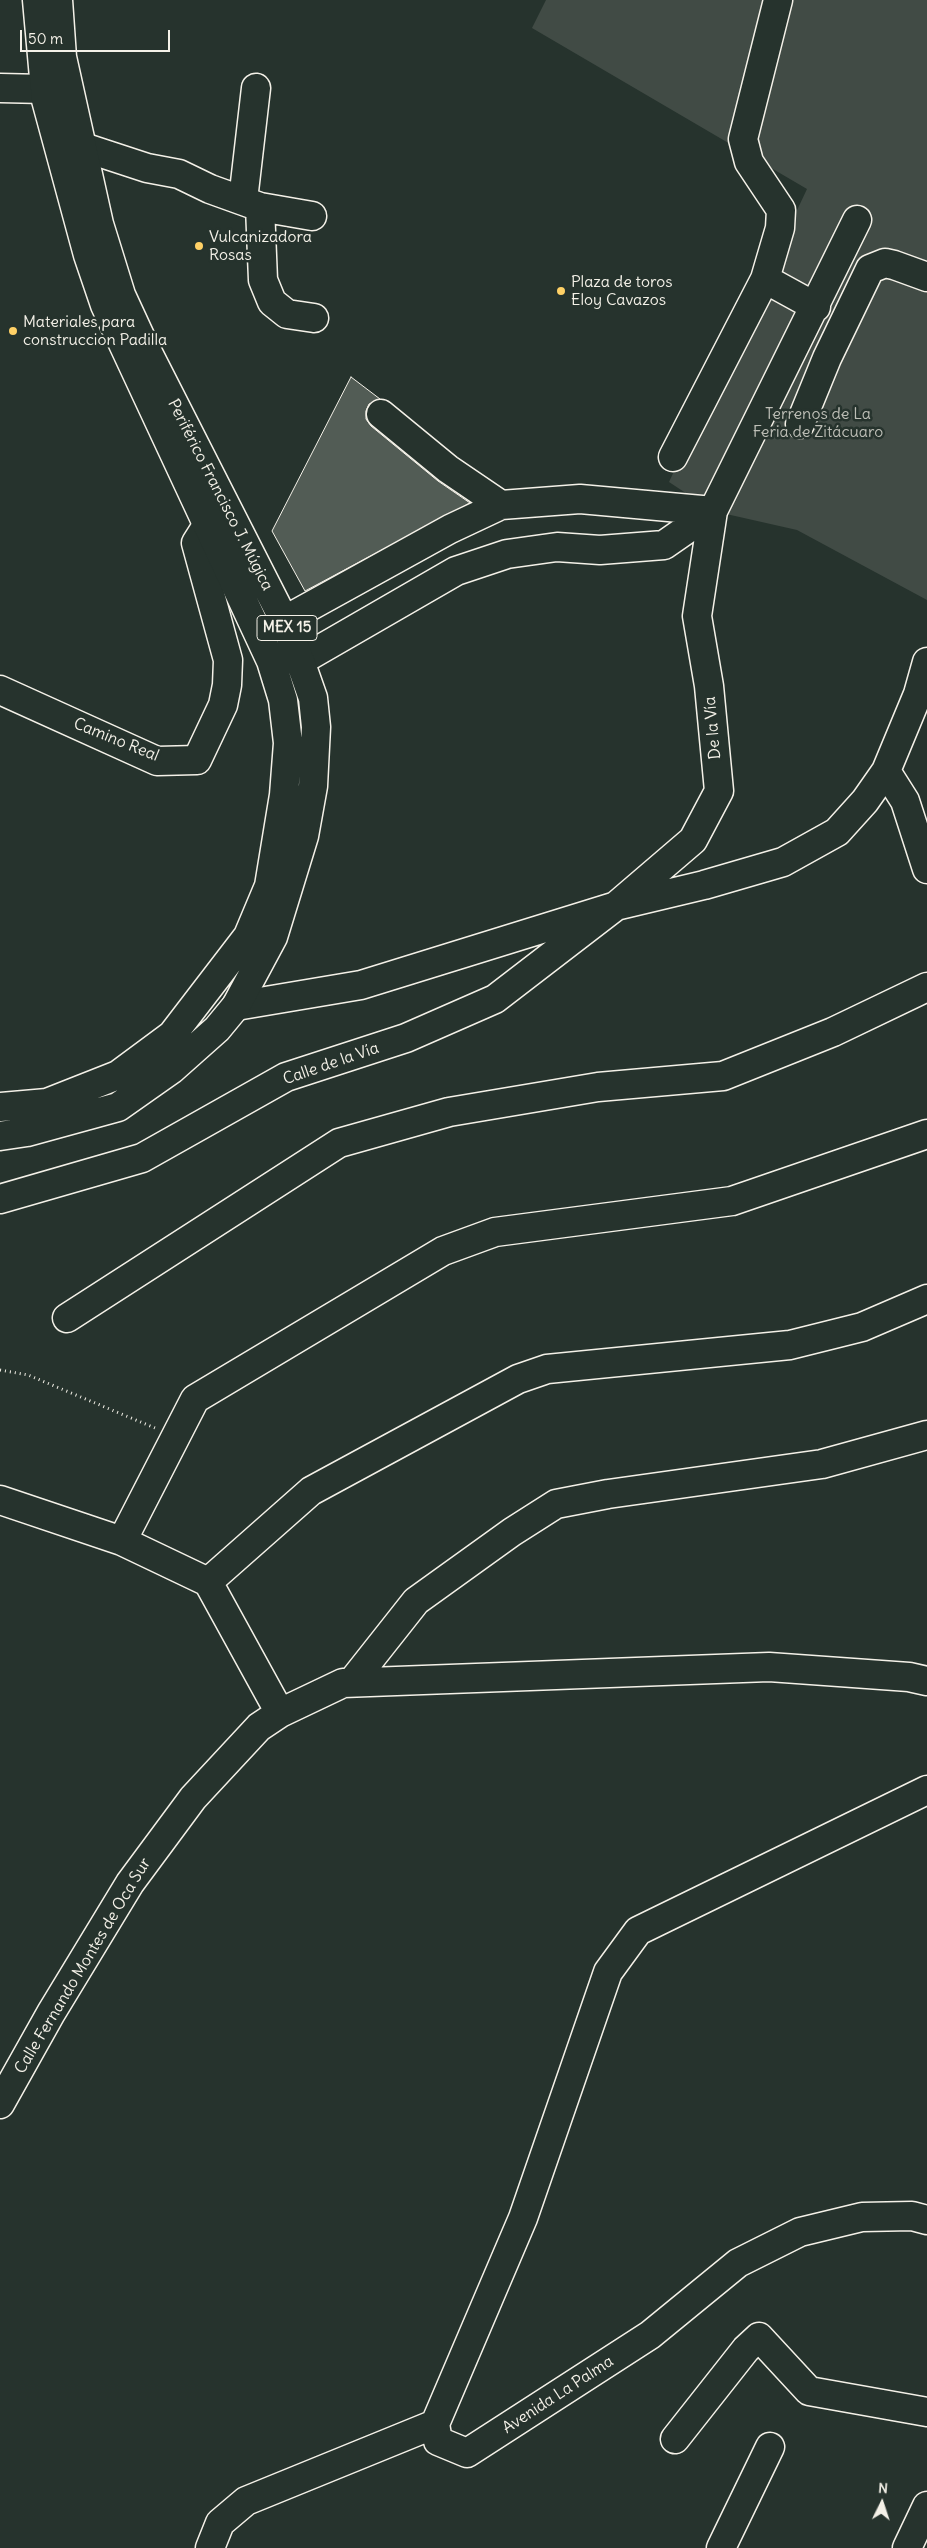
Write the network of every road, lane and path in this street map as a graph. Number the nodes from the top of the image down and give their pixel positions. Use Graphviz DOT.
graph roads {
  1 [pos="37,0"];
  2 [pos="58,0"];
  3 [pos="778,0"];
  4 [pos="0,88"];
  5 [pos="256,88"];
  6 [pos="44,89"];
  7 [pos="83,147"];
  8 [pos="252,203"];
  9 [pos="312,216"];
  10 [pos="857,220"];
  11 [pos="927,278"];
  12 [pos="765,279"];
  13 [pos="816,307"];
  14 [pos="314,318"];
  15 [pos="797,346"];
  16 [pos="826,358"];
  17 [pos="381,414"];
  18 [pos="800,424"];
  19 [pos="674,457"];
  20 [pos="501,505"];
  21 [pos="713,511"];
  22 [pos="208,524"];
  23 [pos="285,622"];
  24 [pos="300,661"];
  25 [pos="927,662"];
  26 [pos="0,690"];
  27 [pos="922,697"];
  28 [pos="886,771"];
  29 [pos="927,869"];
  30 [pos="616,906"];
  31 [pos="927,987"];
  32 [pos="236,1006"];
  33 [pos="0,1108"];
  34 [pos="927,1134"];
  35 [pos="0,1136"];
  36 [pos="0,1199"];
  37 [pos="927,1299"];
  38 [pos="67,1318"];
  39 [pos="0,1370"];
  40 [pos="927,1435"];
  41 [pos="176,1437"];
  42 [pos="0,1500"];
  43 [pos="122,1541"];
  44 [pos="208,1582"];
  45 [pos="927,1681"];
  46 [pos="352,1682"];
  47 [pos="280,1713"];
  48 [pos="927,1790"];
  49 [pos="0,2104"];
  50 [pos="927,2220"];
  51 [pos="927,2412"];
  52 [pos="435,2424"];
  53 [pos="675,2439"];
  54 [pos="770,2447"];
  55 [pos="927,2506"];
  56 [pos="210,2548"];
  57 [pos="722,2548"];
  58 [pos="907,2548"];
  1 -- 6 [label="street, Periférico Francisco J. Múgica / MEX 15"];
  2 -- 7 [label="street, Periférico Francisco J. Múgica / MEX 15"];
  3 -- 12 [label="street"];
  4 -- 6 [label="street"];
  5 -- 8 [label="street"];
  6 -- 22 [label="street, Periférico Francisco J. Múgica / MEX 15"];
  7 -- 8 [label="street"];
  7 -- 23 [label="street, Periférico Francisco J. Múgica / MEX 15"];
  8 -- 9 [label="street"];
  8 -- 14 [label="street"];
  10 -- 13 [label="street"];
  11 -- 16 [label="street"];
  12 -- 13 [label="street"];
  12 -- 19 [label="street"];
  13 -- 15 [label="street"];
  15 -- 16 [label="street"];
  15 -- 21 [label="street"];
  16 -- 18 [label="street"];
  17 -- 20 [label="street"];
  20 -- 21 [label="street"];
  20 -- 23 [label="street"];
  21 -- 24 [label="street"];
  21 -- 30 [label="street, De la Vía"];
  22 -- 26 [label="street, Camino Real"];
  22 -- 33 [label="street, Periférico Francisco J. Múgica / MEX 15"];
  23 -- 24 [label="street, Periférico Francisco J. Múgica / MEX 15"];
  24 -- 32 [label="street, Periférico Francisco J. Múgica / MEX 15"];
  25 -- 27 [label="street"];
  27 -- 28 [label="street"];
  28 -- 29 [label="street"];
  28 -- 30 [label="street"];
  30 -- 32 [label="street"];
  30 -- 36 [label="street, Calle de la Vía"];
  31 -- 38 [label="street"];
  32 -- 35 [label="street, Periférico Francisco J. Múgica / MEX 15"];
  34 -- 41 [label="street"];
  37 -- 44 [label="street"];
  39 -- 41 [label="path"];
  40 -- 46 [label="street"];
  41 -- 43 [label="street"];
  42 -- 43 [label="street"];
  43 -- 44 [label="street"];
  44 -- 47 [label="street"];
  45 -- 46 [label="street, Calle Fernando Montes de Oca Sur"];
  46 -- 47 [label="street, Calle Fernando Montes de Oca Sur"];
  47 -- 49 [label="street, Calle Fernando Montes de Oca Sur"];
  48 -- 52 [label="street"];
  50 -- 52 [label="street, Avenida La Palma"];
  51 -- 53 [label="street"];
  52 -- 56 [label="street"];
  54 -- 57 [label="street"];
  55 -- 58 [label="street"];
}
